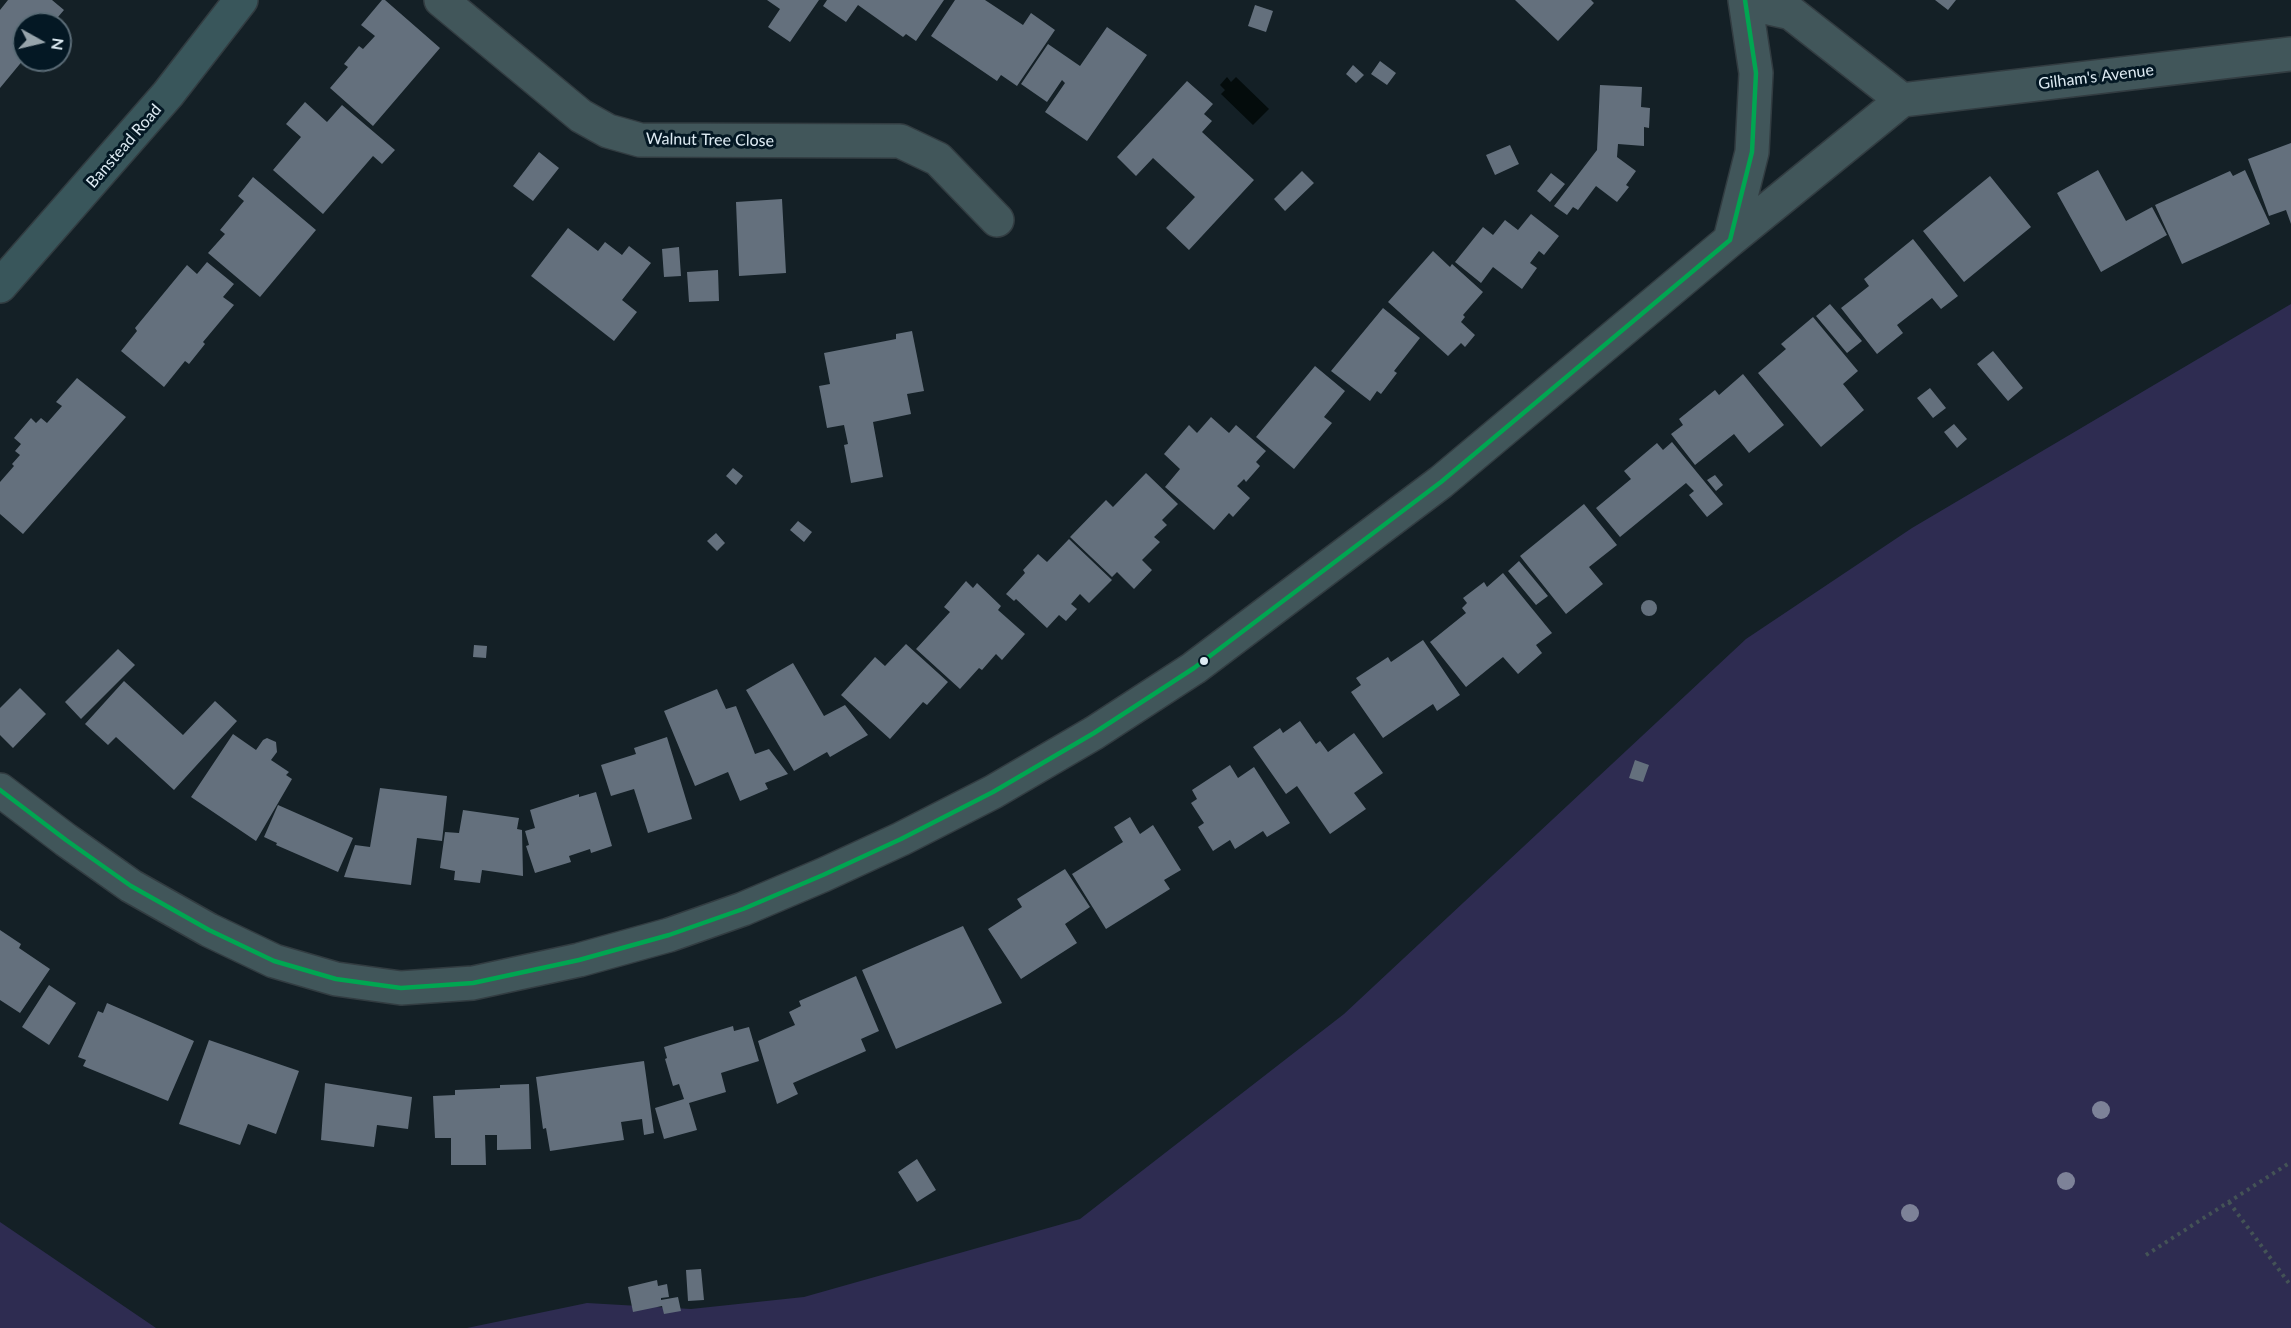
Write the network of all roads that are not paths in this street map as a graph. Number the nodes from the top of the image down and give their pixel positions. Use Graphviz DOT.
graph roads {
  1 [pos="241,0"];
  2 [pos="441,0"];
  3 [pos="1745,1"];
  4 [pos="2291,54"];
  5 [pos="1902,100"];
  6 [pos="997,220"];
  7 [pos="1730,240"];
  8 [pos="0,286"];
  9 [pos="0,790"];
  1 -- 8 [label="street, Banstead Road"];
  2 -- 6 [label="street, Walnut Tree Close"];
  3 -- 5 [label="street"];
  3 -- 7 [label="street"];
  4 -- 5 [label="street, Gilham's Avenue"];
  5 -- 7 [label="street"];
  7 -- 9 [label="street"];
}
